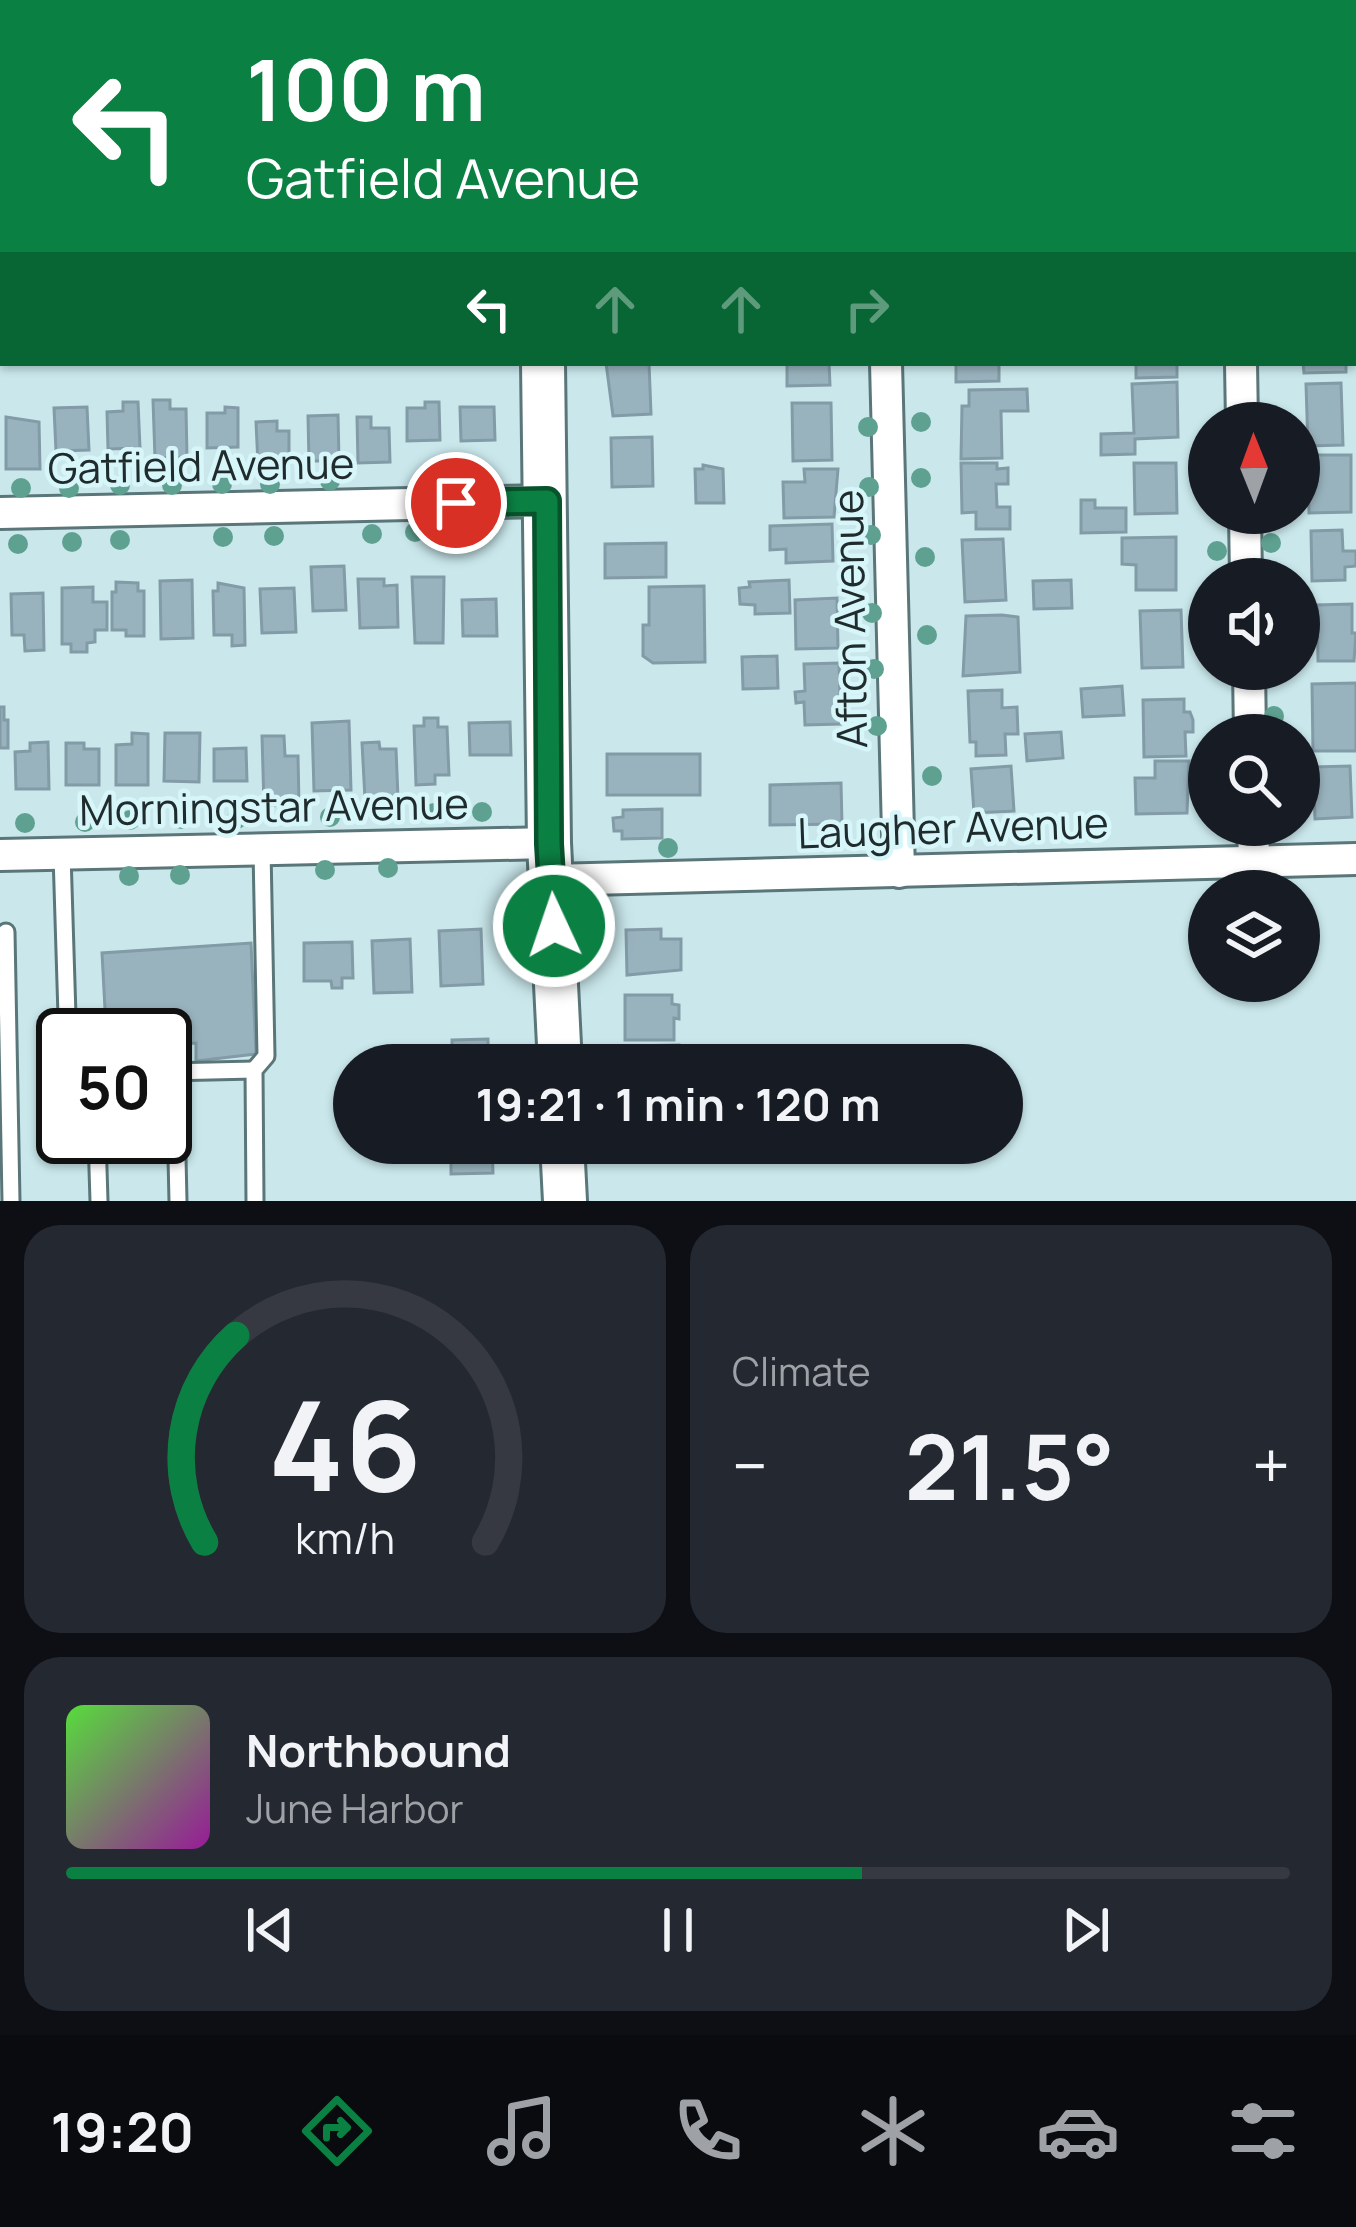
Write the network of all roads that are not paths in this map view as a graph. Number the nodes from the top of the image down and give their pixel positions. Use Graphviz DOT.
graph roads {
  1 [pos="542,366"];
  2 [pos="886,366"];
  3 [pos="1241,366"];
  4 [pos="1242,402"];
  5 [pos="547,501"];
  6 [pos="0,513"];
  7 [pos="1254,846"];
  8 [pos="262,850"];
  9 [pos="62,854"];
  10 [pos="0,855"];
  11 [pos="1356,860"];
  12 [pos="1254,861"];
  13 [pos="551,862"];
  14 [pos="899,872"];
  15 [pos="6,932"];
  16 [pos="67,1008"];
  17 [pos="559,1044"];
  18 [pos="254,1070"];
  19 [pos="192,1071"];
  20 [pos="98,1164"];
  21 [pos="176,1164"];
  22 [pos="563,1164"];
  23 [pos="11,1201"];
  24 [pos="99,1201"];
  25 [pos="178,1201"];
  26 [pos="255,1201"];
  27 [pos="565,1201"];
  1 -- 5 [label="main road"];
  2 -- 14 [label="street, Afton Avenue"];
  3 -- 4 [label="street"];
  5 -- 6 [label="street, Gatfield Avenue"];
  5 -- 13 [label="main road"];
  7 -- 12 [label="street"];
  8 -- 9 [label="street, Morningstar Avenue"];
  8 -- 13 [label="street, Morningstar Avenue"];
  8 -- 18 [label="lane"];
  9 -- 10 [label="street, Morningstar Avenue"];
  9 -- 16 [label="lane"];
  11 -- 12 [label="street, Laugher Avenue"];
  12 -- 14 [label="street, Laugher Avenue"];
  13 -- 14 [label="street, Laugher Avenue"];
  13 -- 17 [label="main road"];
  15 -- 23 [label="lane"];
  18 -- 19 [label="lane"];
  18 -- 26 [label="lane"];
  20 -- 24 [label="lane"];
  21 -- 25 [label="lane"];
  22 -- 27 [label="main road"];
}
